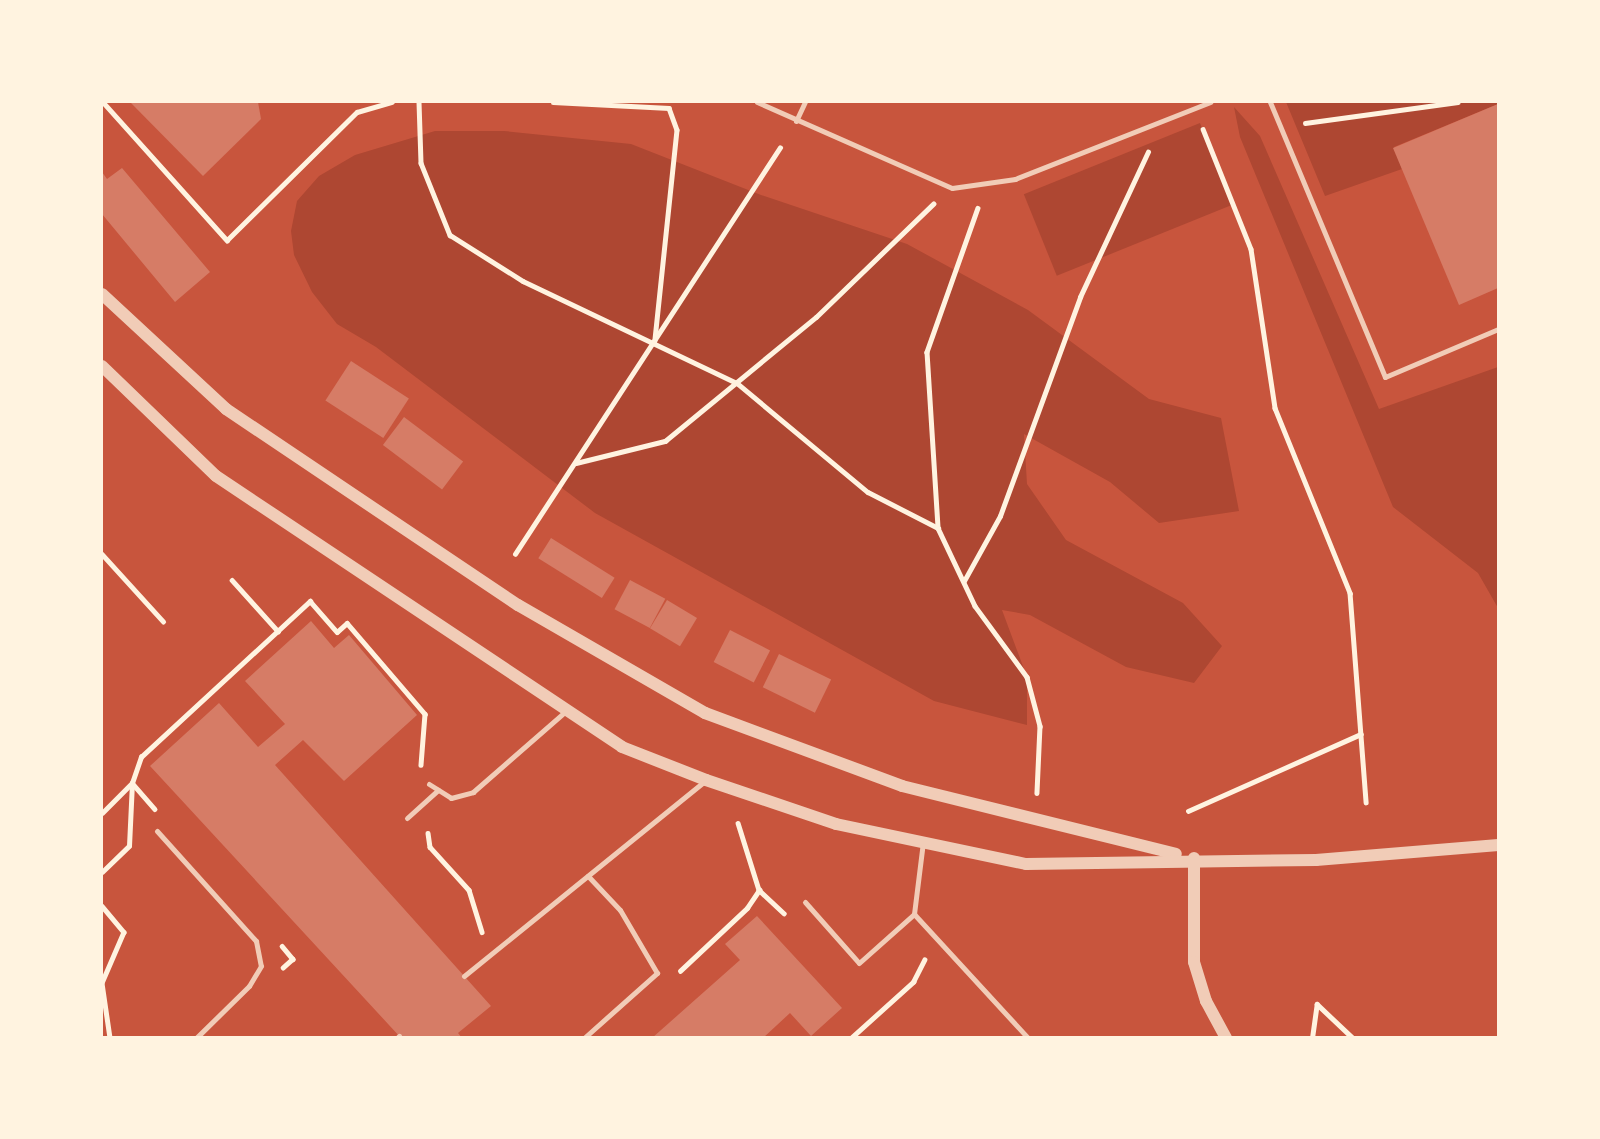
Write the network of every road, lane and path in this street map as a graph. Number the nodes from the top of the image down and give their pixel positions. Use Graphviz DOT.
graph roads {
  1 [pos="103,102"];
  2 [pos="393,102"];
  3 [pos="419,102"];
  4 [pos="553,102"];
  5 [pos="757,102"];
  6 [pos="805,102"];
  7 [pos="1210,102"];
  8 [pos="1269,102"];
  9 [pos="1458,102"];
  10 [pos="1187,111"];
  11 [pos="796,121"];
  12 [pos="1280,126"];
  13 [pos="780,148"];
  14 [pos="1149,149"];
  15 [pos="952,188"];
  16 [pos="980,204"];
  17 [pos="102,294"];
  18 [pos="1499,329"];
  19 [pos="655,342"];
  20 [pos="102,366"];
  21 [pos="737,383"];
  22 [pos="576,463"];
  23 [pos="938,528"];
  24 [pos="102,554"];
  25 [pos="515,554"];
  26 [pos="232,580"];
  27 [pos="964,582"];
  28 [pos="163,621"];
  29 [pos="278,631"];
  30 [pos="568,709"];
  31 [pos="1361,734"];
  32 [pos="706,780"];
  33 [pos="132,783"];
  34 [pos="429,784"];
  35 [pos="438,790"];
  36 [pos="1366,802"];
  37 [pos="1035,805"];
  38 [pos="1188,811"];
  39 [pos="102,813"];
  40 [pos="407,818"];
  41 [pos="738,822"];
  42 [pos="157,831"];
  43 [pos="923,842"];
  44 [pos="1499,845"];
  45 [pos="430,847"];
  46 [pos="1194,858"];
  47 [pos="102,872"];
  48 [pos="588,876"];
  49 [pos="759,890"];
  50 [pos="805,902"];
  51 [pos="772,905"];
  52 [pos="102,906"];
  53 [pos="914,914"];
  54 [pos="498,952"];
  55 [pos="925,954"];
  56 [pos="688,964"];
  57 [pos="464,976"];
  58 [pos="110,1038"];
  59 [pos="196,1038"];
  60 [pos="584,1038"];
  61 [pos="851,1038"];
  62 [pos="1028,1038"];
  63 [pos="1226,1038"];
  64 [pos="1312,1038"];
  65 [pos="1353,1038"];
  1 -- 2 [label="path"];
  3 -- 19 [label="path"];
  4 -- 19 [label="path"];
  5 -- 11 [label="lane"];
  6 -- 11 [label="lane"];
  7 -- 10 [label="lane"];
  8 -- 12 [label="lane"];
  9 -- 12 [label="path"];
  10 -- 15 [label="lane"];
  10 -- 31 [label="path"];
  11 -- 15 [label="lane"];
  12 -- 18 [label="lane"];
  13 -- 19 [label="path"];
  14 -- 27 [label="path"];
  15 -- 21 [label="path"];
  16 -- 23 [label="path"];
  17 -- 46 [label="street"];
  19 -- 21 [label="path"];
  19 -- 22 [label="path"];
  20 -- 30 [label="street"];
  21 -- 22 [label="path"];
  21 -- 23 [label="path"];
  22 -- 25 [label="path"];
  23 -- 27 [label="path"];
  24 -- 28 [label="path"];
  26 -- 29 [label="path"];
  27 -- 37 [label="path"];
  29 -- 33 [label="path"];
  29 -- 34 [label="path"];
  30 -- 32 [label="street"];
  30 -- 35 [label="lane"];
  31 -- 36 [label="path"];
  31 -- 38 [label="path"];
  32 -- 43 [label="street"];
  32 -- 48 [label="lane"];
  33 -- 39 [label="path"];
  33 -- 47 [label="path"];
  34 -- 35 [label="lane"];
  35 -- 40 [label="lane"];
  41 -- 49 [label="path"];
  42 -- 59 [label="lane"];
  43 -- 46 [label="street"];
  43 -- 53 [label="lane"];
  44 -- 46 [label="street"];
  45 -- 54 [label="path"];
  46 -- 63 [label="street"];
  48 -- 54 [label="lane"];
  48 -- 60 [label="lane"];
  49 -- 51 [label="path"];
  49 -- 56 [label="path"];
  50 -- 53 [label="lane"];
  52 -- 58 [label="path"];
  53 -- 62 [label="lane"];
  54 -- 57 [label="lane"];
  55 -- 61 [label="path"];
  64 -- 65 [label="path"];
}
